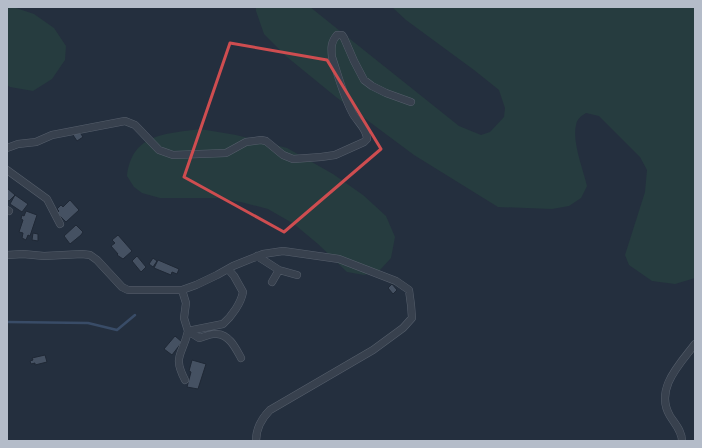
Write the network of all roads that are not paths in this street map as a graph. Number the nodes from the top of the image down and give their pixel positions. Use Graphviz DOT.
graph roads {
  1 [pos="411,102"];
  2 [pos="7,148"];
  3 [pos="7,170"];
  4 [pos="60,224"];
  5 [pos="7,255"];
  6 [pos="256,256"];
  7 [pos="228,269"];
  8 [pos="279,270"];
  9 [pos="297,275"];
  10 [pos="272,282"];
  11 [pos="182,290"];
  12 [pos="188,331"];
  13 [pos="695,344"];
  14 [pos="241,358"];
  15 [pos="185,380"];
  16 [pos="256,441"];
  17 [pos="682,441"];
  1 -- 2 [label="street"];
  3 -- 4 [label="street"];
  5 -- 11 [label="street"];
  6 -- 7 [label="street"];
  6 -- 8 [label="street"];
  6 -- 16 [label="street"];
  7 -- 11 [label="street"];
  7 -- 12 [label="street"];
  8 -- 9 [label="street"];
  8 -- 10 [label="street"];
  11 -- 12 [label="street"];
  12 -- 14 [label="street"];
  12 -- 15 [label="street"];
  13 -- 17 [label="street"];
}
